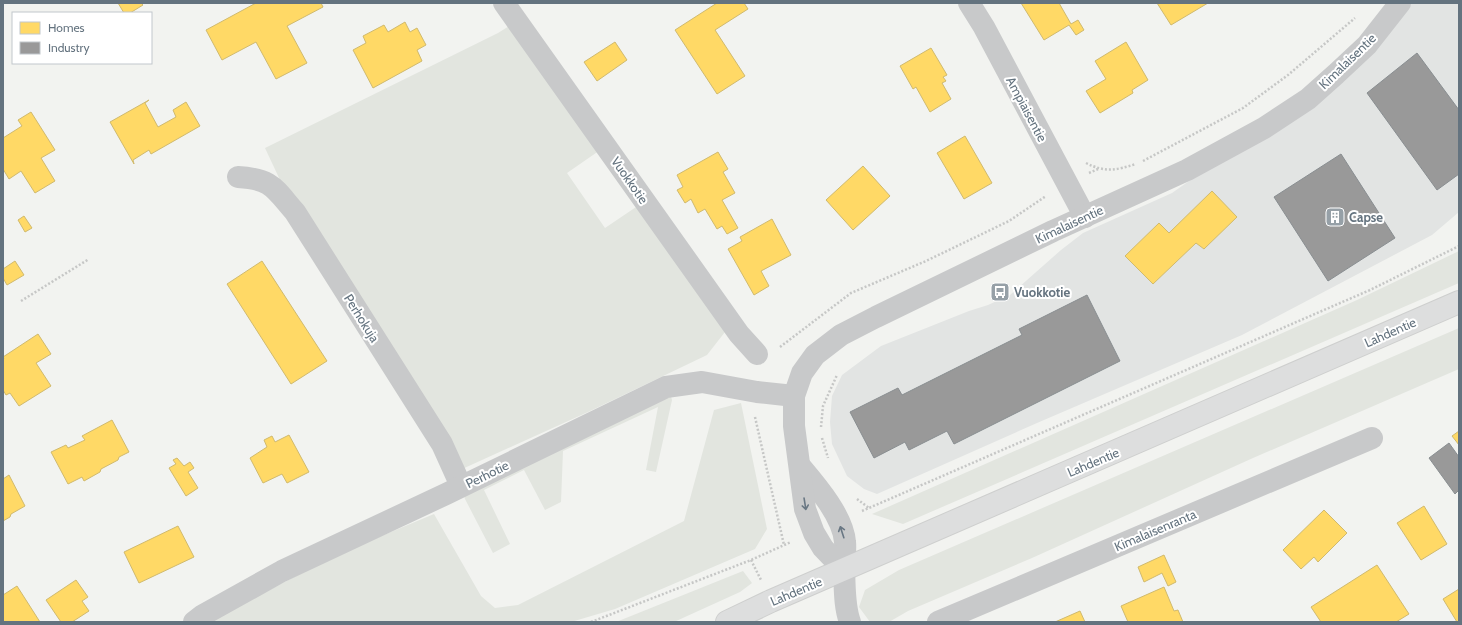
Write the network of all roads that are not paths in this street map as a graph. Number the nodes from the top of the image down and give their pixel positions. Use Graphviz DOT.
graph roads {
  1 [pos="504,3"];
  2 [pos="969,3"];
  3 [pos="1400,3"];
  4 [pos="238,177"];
  5 [pos="1085,217"];
  6 [pos="1459,302"];
  7 [pos="766,352"];
  8 [pos="794,396"];
  9 [pos="1372,438"];
  10 [pos="461,486"];
  11 [pos="844,570"];
  12 [pos="194,622"];
  13 [pos="727,622"];
  14 [pos="850,622"];
  15 [pos="938,622"];
  1 -- 7 [label="street, Vuokkotie"];
  2 -- 5 [label="street, Ampiaisentie"];
  3 -- 5 [label="street, Kimalaisentie"];
  4 -- 10 [label="street, Perhokuja"];
  5 -- 8 [label="street, Kimalaisentie"];
  6 -- 11 [label="main road, Lahdentie"];
  8 -- 10 [label="street, Perhotie"];
  8 -- 11 [label="street, Kimalaisentie"];
  9 -- 15 [label="street, Kimalaisenranta"];
  10 -- 12 [label="street, Perhotie"];
  11 -- 13 [label="main road, Lahdentie"];
  11 -- 14 [label="street"];
}
